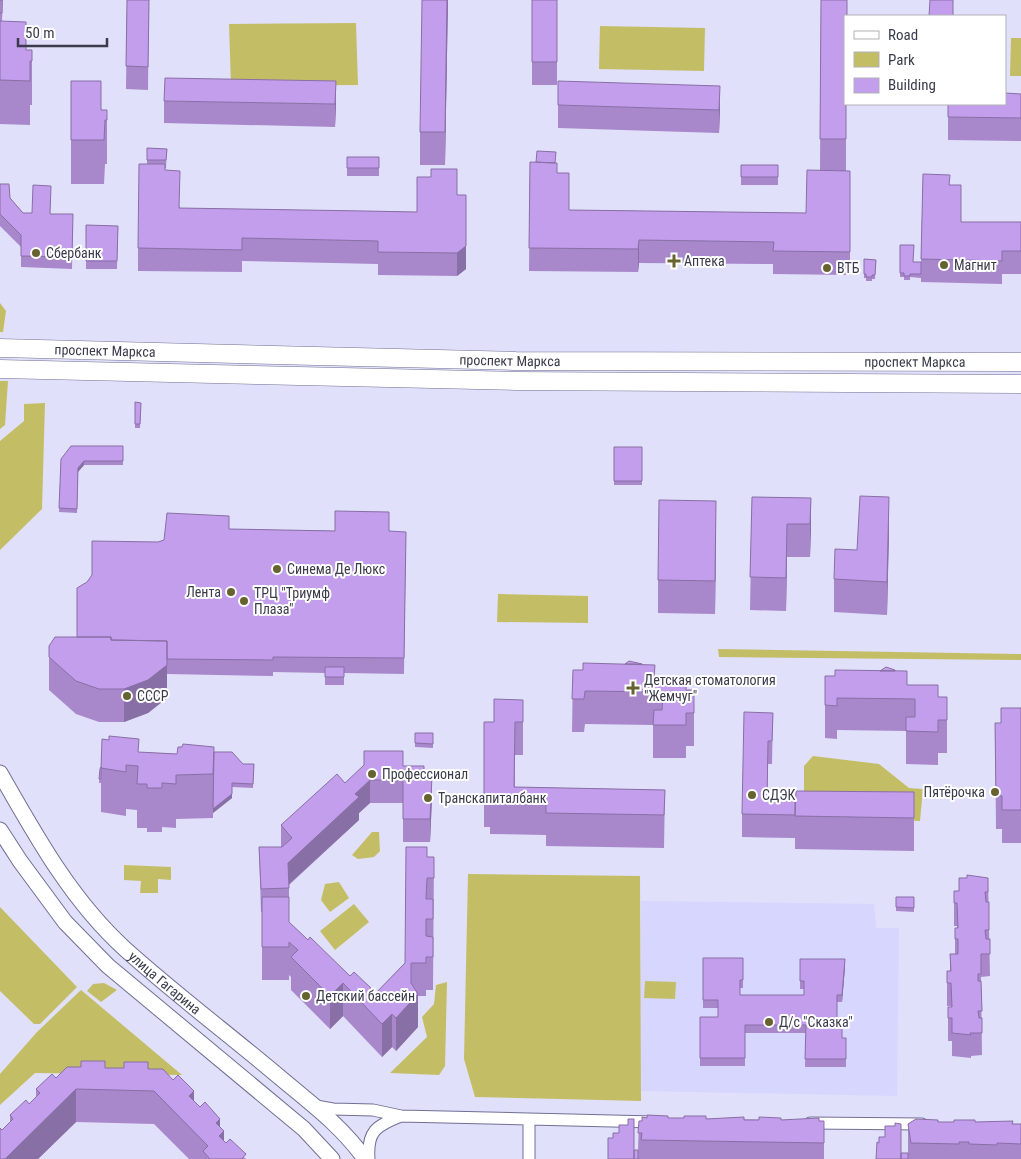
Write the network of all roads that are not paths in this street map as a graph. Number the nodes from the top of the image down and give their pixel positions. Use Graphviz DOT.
graph roads {
  1 [pos="0,348"];
  2 [pos="1021,362"];
  3 [pos="0,369"];
  4 [pos="1021,384"];
  5 [pos="0,774"];
  6 [pos="0,830"];
  7 [pos="124,948"];
  8 [pos="108,966"];
  9 [pos="316,1106"];
  10 [pos="401,1116"];
  11 [pos="529,1120"];
  12 [pos="669,1122"];
  13 [pos="797,1123"];
  14 [pos="938,1124"];
  15 [pos="332,1159"];
  16 [pos="365,1159"];
  17 [pos="369,1159"];
  18 [pos="529,1159"];
  1 -- 2 [label="main road, проспект Маркса"];
  3 -- 4 [label="main road, проспект Маркса"];
  5 -- 7 [label="main road, улица Гагарина"];
  6 -- 8 [label="main road, улица Гагарина"];
  7 -- 8 [label="main road"];
  7 -- 9 [label="main road, улица Гагарина"];
  8 -- 15 [label="main road, улица Гагарина"];
  9 -- 10 [label="street"];
  9 -- 16 [label="main road, улица Гагарина"];
  10 -- 11 [label="street"];
  10 -- 17 [label="street"];
  11 -- 12 [label="street"];
  11 -- 18 [label="street"];
  13 -- 14 [label="street"];
}
